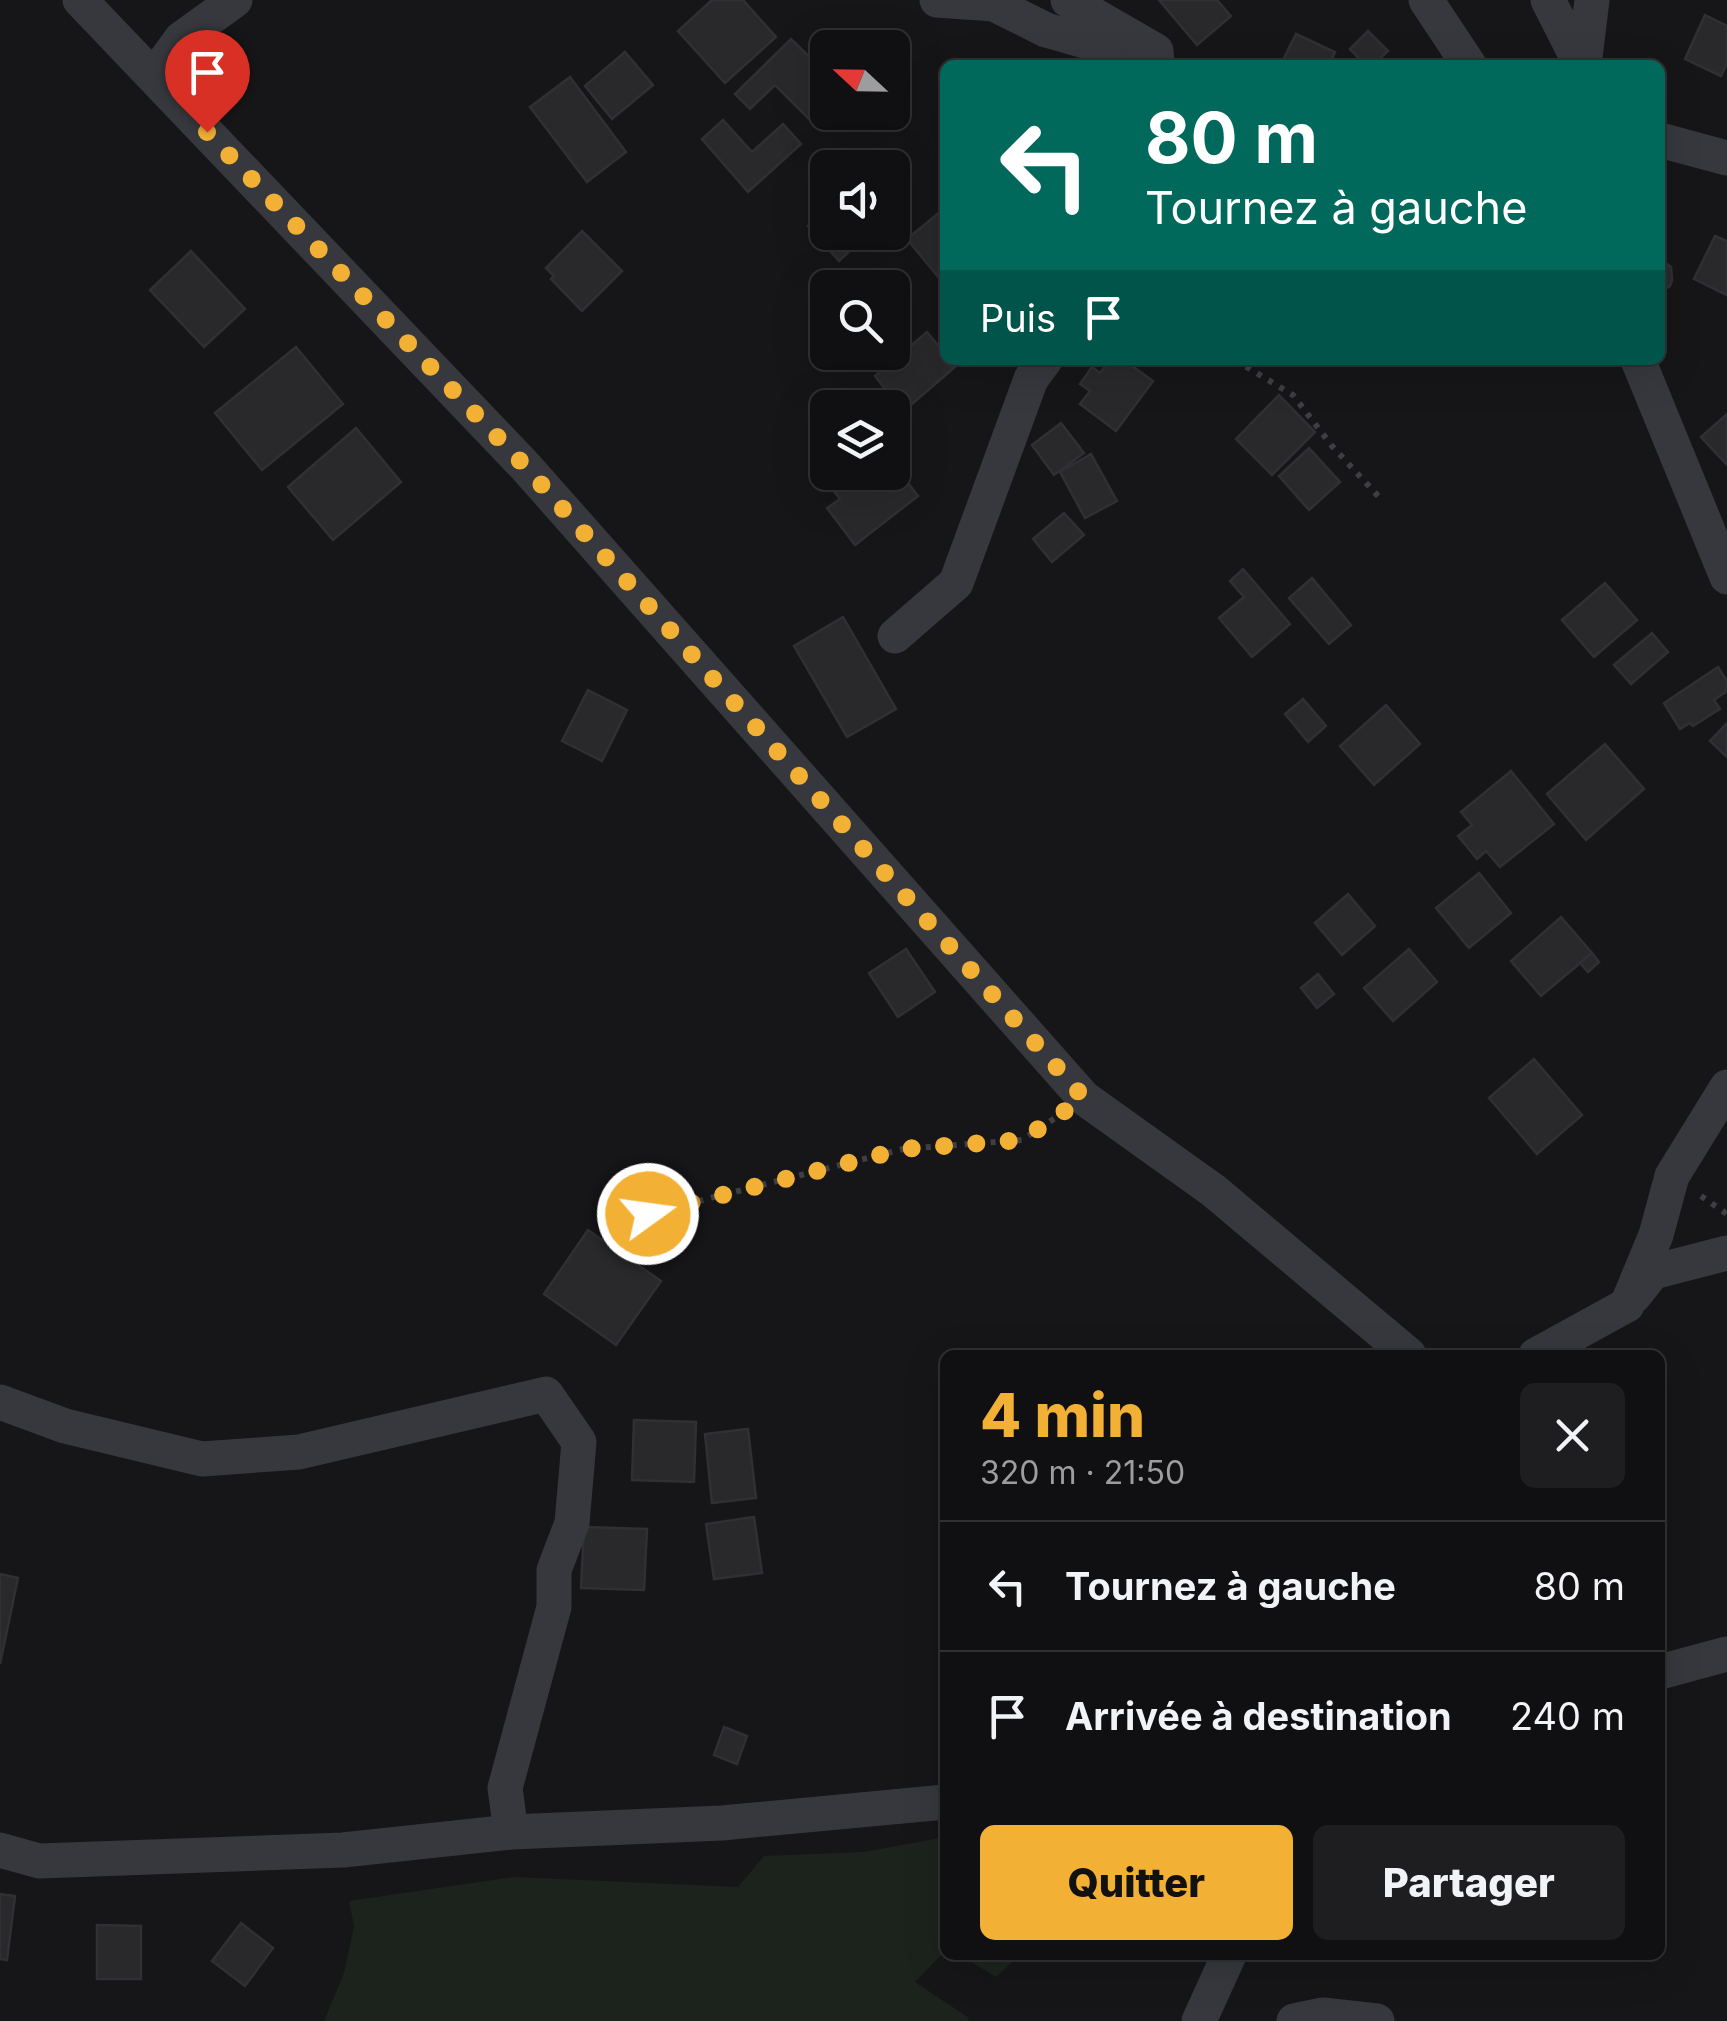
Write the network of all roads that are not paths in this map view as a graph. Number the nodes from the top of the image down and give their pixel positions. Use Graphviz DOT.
graph roads {
  1 [pos="80,0"];
  2 [pos="235,0"];
  3 [pos="937,0"];
  4 [pos="1068,0"];
  5 [pos="1426,0"];
  6 [pos="1548,0"];
  7 [pos="1592,0"];
  8 [pos="1136,60"];
  9 [pos="1157,60"];
  10 [pos="1466,60"];
  11 [pos="1579,60"];
  12 [pos="1583,60"];
  13 [pos="154,76"];
  14 [pos="1665,141"];
  15 [pos="1727,158"];
  16 [pos="1042,365"];
  17 [pos="1640,365"];
  18 [pos="1727,577"];
  19 [pos="896,636"];
  20 [pos="1727,1088"];
  21 [pos="1727,1254"];
  22 [pos="1627,1305"];
  23 [pos="1403,1350"];
  24 [pos="1545,1350"];
  25 [pos="0,1402"];
  26 [pos="1727,1654"];
  27 [pos="1665,1671"];
  28 [pos="940,1802"];
  29 [pos="510,1832"];
  30 [pos="0,1850"];
  31 [pos="1226,1960"];
  32 [pos="1199,2021"];
  33 [pos="1294,2021"];
  34 [pos="1377,2021"];
  1 -- 13 [label="street"];
  2 -- 13 [label="street"];
  3 -- 8 [label="street"];
  4 -- 9 [label="street"];
  5 -- 10 [label="street"];
  6 -- 11 [label="street"];
  7 -- 12 [label="street"];
  13 -- 23 [label="street"];
  14 -- 15 [label="street"];
  16 -- 19 [label="street"];
  17 -- 18 [label="street"];
  20 -- 22 [label="street"];
  21 -- 22 [label="street"];
  22 -- 24 [label="street"];
  25 -- 29 [label="street"];
  26 -- 27 [label="street"];
  28 -- 29 [label="street"];
  29 -- 30 [label="street"];
  31 -- 32 [label="street"];
  33 -- 34 [label="street"];
}
